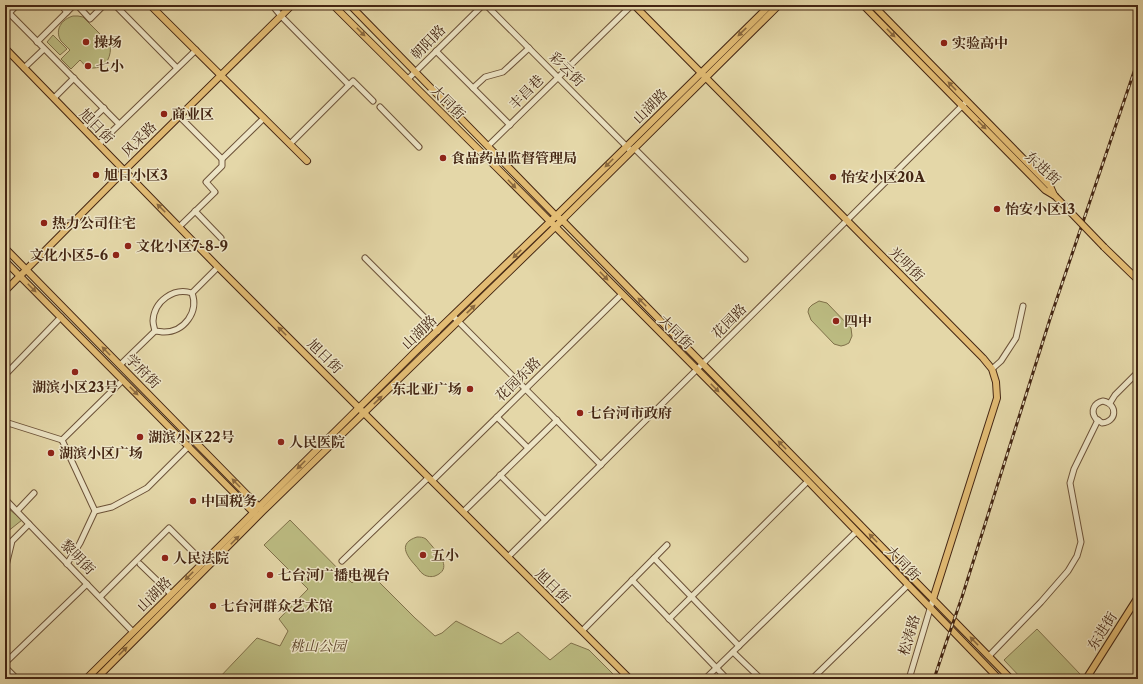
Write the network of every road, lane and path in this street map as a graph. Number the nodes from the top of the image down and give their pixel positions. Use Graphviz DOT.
graph roads {
  1 [pos="17,5"];
  2 [pos="61,5"];
  3 [pos="75,5"];
  4 [pos="104,5"];
  5 [pos="115,5"];
  6 [pos="150,5"];
  7 [pos="272,5"];
  8 [pos="292,5"];
  9 [pos="333,5"];
  10 [pos="350,5"];
  11 [pos="483,5"];
  12 [pos="486,5"];
  13 [pos="633,5"];
  14 [pos="770,5"];
  15 [pos="779,5"];
  16 [pos="863,5"];
  17 [pos="873,5"];
  18 [pos="67,12"];
  19 [pos="7,15"];
  20 [pos="281,16"];
  21 [pos="38,42"];
  22 [pos="5,48"];
  23 [pos="44,48"];
  24 [pos="529,48"];
  25 [pos="196,50"];
  26 [pos="436,51"];
  27 [pos="24,68"];
  28 [pos="178,68"];
  29 [pos="416,71"];
  30 [pos="221,75"];
  31 [pos="703,75"];
  32 [pos="558,77"];
  33 [pos="74,78"];
  34 [pos="408,79"];
  35 [pos="349,85"];
  36 [pos="473,88"];
  37 [pos="54,98"];
  38 [pos="373,101"];
  39 [pos="964,103"];
  40 [pos="380,107"];
  41 [pos="104,108"];
  42 [pos="179,116"];
  43 [pos="264,118"];
  44 [pos="120,124"];
  45 [pos="510,125"];
  46 [pos="83,128"];
  47 [pos="99,144"];
  48 [pos="290,144"];
  49 [pos="488,146"];
  50 [pos="626,146"];
  51 [pos="419,147"];
  52 [pos="632,150"];
  53 [pos="222,159"];
  54 [pos="307,161"];
  55 [pos="124,171"];
  56 [pos="195,211"];
  57 [pos="556,216"];
  58 [pos="562,220"];
  59 [pos="847,220"];
  60 [pos="550,222"];
  61 [pos="180,227"];
  62 [pos="555,227"];
  63 [pos="221,238"];
  64 [pos="5,248"];
  65 [pos="365,258"];
  66 [pos="745,259"];
  67 [pos="5,261"];
  68 [pos="218,267"];
  69 [pos="26,269"];
  70 [pos="20,276"];
  71 [pos="1138,280"];
  72 [pos="5,291"];
  73 [pos="192,293"];
  74 [pos="622,294"];
  75 [pos="1023,306"];
  76 [pos="453,316"];
  77 [pos="61,317"];
  78 [pos="458,321"];
  79 [pos="155,330"];
  80 [pos="438,331"];
  81 [pos="703,364"];
  82 [pos="120,365"];
  83 [pos="992,369"];
  84 [pos="697,370"];
  85 [pos="1138,372"];
  86 [pos="5,375"];
  87 [pos="123,380"];
  88 [pos="526,389"];
  89 [pos="149,395"];
  90 [pos="144,400"];
  91 [pos="1110,403"];
  92 [pos="359,408"];
  93 [pos="364,413"];
  94 [pos="497,418"];
  95 [pos="557,420"];
  96 [pos="1098,420"];
  97 [pos="5,422"];
  98 [pos="62,440"];
  99 [pos="189,446"];
  100 [pos="528,448"];
  101 [pos="601,465"];
  102 [pos="500,475"];
  103 [pos="430,479"];
  104 [pos="808,481"];
  105 [pos="34,493"];
  106 [pos="5,499"];
  107 [pos="261,509"];
  108 [pos="16,511"];
  109 [pos="95,511"];
  110 [pos="463,512"];
  111 [pos="256,515"];
  112 [pos="545,520"];
  113 [pos="29,524"];
  114 [pos="856,532"];
  115 [pos="667,545"];
  116 [pos="508,557"];
  117 [pos="654,558"];
  118 [pos="342,561"];
  119 [pos="203,562"];
  120 [pos="67,564"];
  121 [pos="140,564"];
  122 [pos="5,570"];
  123 [pos="632,580"];
  124 [pos="87,584"];
  125 [pos="908,585"];
  126 [pos="171,594"];
  127 [pos="100,597"];
  128 [pos="692,597"];
  129 [pos="1138,597"];
  130 [pos="933,599"];
  131 [pos="930,608"];
  132 [pos="669,619"];
  133 [pos="582,631"];
  134 [pos="133,632"];
  135 [pos="739,646"];
  136 [pos="733,652"];
  137 [pos="989,656"];
  138 [pos="5,662"];
  139 [pos="5,667"];
  140 [pos="717,668"];
  141 [pos="815,676"];
  142 [pos="17,679"];
  143 [pos="86,679"];
  144 [pos="96,679"];
  145 [pos="630,679"];
  146 [pos="705,679"];
  147 [pos="727,679"];
  148 [pos="761,679"];
  149 [pos="909,679"];
  150 [pos="1000,679"];
  151 [pos="1011,679"];
  152 [pos="1086,679"];
  1 -- 19 [label="street"];
  2 -- 18 [label="street"];
  3 -- 4 [label="street"];
  3 -- 18 [label="street"];
  5 -- 28 [label="street"];
  6 -- 25 [label="main road"];
  7 -- 20 [label="street"];
  8 -- 20 [label="main road, 风采路"];
  9 -- 34 [label="main road, 大同街, one-way"];
  10 -- 29 [label="main road, 大同街"];
  11 -- 26 [label="street, 朝阳路"];
  12 -- 24 [label="street, 彩云街"];
  13 -- 31 [label="main road, 光明街"];
  13 -- 32 [label="street, 丰昌巷"];
  14 -- 31 [label="main road, 山湖路, one-way"];
  15 -- 31 [label="main road, 山湖路"];
  16 -- 39 [label="main road, 东进街, one-way"];
  39 -- 17 [label="main road, 东进街, one-way"];
  18 -- 21 [label="street"];
  19 -- 21 [label="street"];
  20 -- 30 [label="main road, 风采路"];
  20 -- 35 [label="street"];
  21 -- 23 [label="street"];
  22 -- 27 [label="main road, 旭日街"];
  23 -- 27 [label="street"];
  23 -- 33 [label="street"];
  24 -- 32 [label="street, 彩云街"];
  24 -- 36 [label="street"];
  25 -- 28 [label="street"];
  25 -- 30 [label="main road"];
  26 -- 29 [label="street, 朝阳路"];
  26 -- 36 [label="street"];
  27 -- 37 [label="main road, 旭日街"];
  28 -- 44 [label="street"];
  29 -- 34 [label="street, 朝阳路"];
  29 -- 49 [label="main road, 大同街"];
  30 -- 42 [label="main road, 风采路"];
  30 -- 43 [label="main road"];
  31 -- 50 [label="main road, 山湖路"];
  31 -- 52 [label="main road, 山湖路"];
  31 -- 59 [label="main road, 光明街"];
  32 -- 45 [label="street, 丰昌巷"];
  32 -- 50 [label="street, 彩云街"];
  33 -- 37 [label="street"];
  33 -- 41 [label="street"];
  34 -- 60 [label="main road, 大同街, one-way"];
  35 -- 38 [label="street"];
  35 -- 48 [label="street"];
  36 -- 45 [label="street"];
  37 -- 46 [label="main road, 旭日街"];
  39 -- 59 [label="street, 花园路"];
  39 -- 71 [label="main road, 东进街, bridge"];
  40 -- 51 [label="street"];
  41 -- 44 [label="street"];
  41 -- 46 [label="street"];
  42 -- 53 [label="street"];
  42 -- 55 [label="main road, 风采路"];
  43 -- 48 [label="main road"];
  43 -- 53 [label="street"];
  44 -- 47 [label="street"];
  45 -- 49 [label="street, 丰昌巷"];
  46 -- 47 [label="main road, 旭日街"];
  47 -- 55 [label="main road, 旭日街"];
  48 -- 54 [label="main road"];
  49 -- 57 [label="main road, 大同街"];
  50 -- 52 [label="street, 彩云街"];
  50 -- 57 [label="main road, 山湖路, one-way"];
  52 -- 58 [label="main road, 山湖路"];
  52 -- 66 [label="street, 彩云街"];
  53 -- 56 [label="street"];
  61 -- 55 [label="main road, 旭日街, one-way"];
  55 -- 69 [label="main road, 风采路"];
  56 -- 61 [label="street"];
  56 -- 63 [label="street"];
  57 -- 58 [label="main road, 大同街"];
  57 -- 60 [label="main road, 山湖路"];
  58 -- 62 [label="main road, 山湖路"];
  81 -- 58 [label="main road, 大同街, one-way"];
  59 -- 81 [label="street, 花园路"];
  59 -- 83 [label="main road, 光明街"];
  60 -- 62 [label="main road, 大同街"];
  60 -- 76 [label="main road, 山湖路, one-way"];
  61 -- 68 [label="main road, 旭日街"];
  62 -- 74 [label="main road, 大同街, one-way"];
  78 -- 62 [label="main road, 山湖路, one-way"];
  64 -- 69 [label="main road, 学府街"];
  65 -- 80 [label="street"];
  67 -- 70 [label="main road, 学府街"];
  68 -- 73 [label="street"];
  92 -- 68 [label="main road, 旭日街, one-way"];
  69 -- 70 [label="main road, 风采路"];
  82 -- 69 [label="main road, 学府街, one-way"];
  70 -- 72 [label="main road, 风采路"];
  70 -- 77 [label="main road, 学府街, one-way"];
  73 -- 79 [label="street"];
  73 -- 79 [label="street"];
  74 -- 84 [label="main road, 大同街"];
  74 -- 88 [label="street, 花园东路"];
  75 -- 83 [label="street"];
  76 -- 78 [label="street"];
  76 -- 80 [label="main road, 山湖路"];
  77 -- 86 [label="street"];
  77 -- 87 [label="main road, 学府街"];
  78 -- 88 [label="street"];
  93 -- 78 [label="main road, 山湖路, one-way"];
  79 -- 82 [label="street"];
  80 -- 92 [label="main road, 山湖路"];
  81 -- 84 [label="street, 花园路"];
  130 -- 81 [label="main road, 大同街, one-way"];
  82 -- 89 [label="main road, 学府街"];
  83 -- 130 [label="main road, 光明街"];
  84 -- 101 [label="street, 花园路"];
  84 -- 104 [label="main road, 大同街, one-way"];
  85 -- 91 [label="street"];
  87 -- 90 [label="main road, 学府街, one-way"];
  87 -- 98 [label="street"];
  88 -- 94 [label="street, 花园东路"];
  88 -- 95 [label="street"];
  89 -- 90 [label="main road"];
  107 -- 89 [label="main road, 学府街, one-way"];
  90 -- 99 [label="main road, 学府街"];
  91 -- 96 [label="street"];
  91 -- 96 [label="street"];
  92 -- 93 [label="main road, 旭日街"];
  92 -- 107 [label="main road, 山湖路, one-way"];
  93 -- 103 [label="main road, 旭日街"];
  93 -- 107 [label="main road, 山湖路"];
  94 -- 100 [label="street"];
  94 -- 103 [label="street, 花园东路"];
  95 -- 100 [label="street"];
  95 -- 101 [label="street"];
  96 -- 137 [label="street"];
  97 -- 98 [label="street"];
  98 -- 109 [label="street"];
  99 -- 109 [label="street"];
  99 -- 111 [label="main road, 学府街"];
  100 -- 102 [label="street"];
  101 -- 112 [label="street, 花园路"];
  102 -- 110 [label="street"];
  102 -- 112 [label="street"];
  103 -- 110 [label="main road, 旭日街"];
  103 -- 118 [label="street, 花园东路"];
  104 -- 114 [label="main road, 大同街"];
  104 -- 128 [label="street"];
  105 -- 108 [label="street"];
  106 -- 108 [label="street, 黎明街"];
  107 -- 111 [label="main road, 山湖路"];
  108 -- 113 [label="street, 黎明街"];
  109 -- 120 [label="street"];
  110 -- 116 [label="main road, 旭日街"];
  111 -- 119 [label="main road, 山湖路"];
  144 -- 111 [label="main road, 山湖路, one-way"];
  112 -- 116 [label="street, 花园路"];
  113 -- 120 [label="street, 黎明街"];
  113 -- 122 [label="street"];
  114 -- 125 [label="main road, 大同街"];
  114 -- 135 [label="street"];
  115 -- 117 [label="street"];
  116 -- 133 [label="main road, 旭日街"];
  117 -- 123 [label="street"];
  117 -- 128 [label="street"];
  119 -- 126 [label="main road, 山湖路, one-way"];
  119 -- 127 [label="street"];
  120 -- 124 [label="street, 黎明街"];
  121 -- 126 [label="street"];
  123 -- 132 [label="street"];
  123 -- 133 [label="street"];
  124 -- 127 [label="street, 黎明街"];
  124 -- 138 [label="street"];
  125 -- 131 [label="main road, 大同街"];
  125 -- 141 [label="street"];
  126 -- 134 [label="main road, 山湖路"];
  127 -- 134 [label="street, 黎明街"];
  128 -- 132 [label="street"];
  128 -- 135 [label="street"];
  129 -- 152 [label="main road, 东进街"];
  130 -- 131 [label="street, 松涛路"];
  137 -- 130 [label="main road, 大同街, one-way"];
  131 -- 149 [label="street, 松涛路"];
  131 -- 150 [label="main road, 大同街"];
  132 -- 140 [label="street"];
  133 -- 145 [label="main road, 旭日街"];
  134 -- 143 [label="main road, 山湖路"];
  135 -- 136 [label="street"];
  136 -- 140 [label="street"];
  136 -- 148 [label="street"];
  137 -- 151 [label="main road, 大同街"];
  139 -- 142 [label="street"];
  140 -- 146 [label="street"];
  140 -- 147 [label="street"];
}
